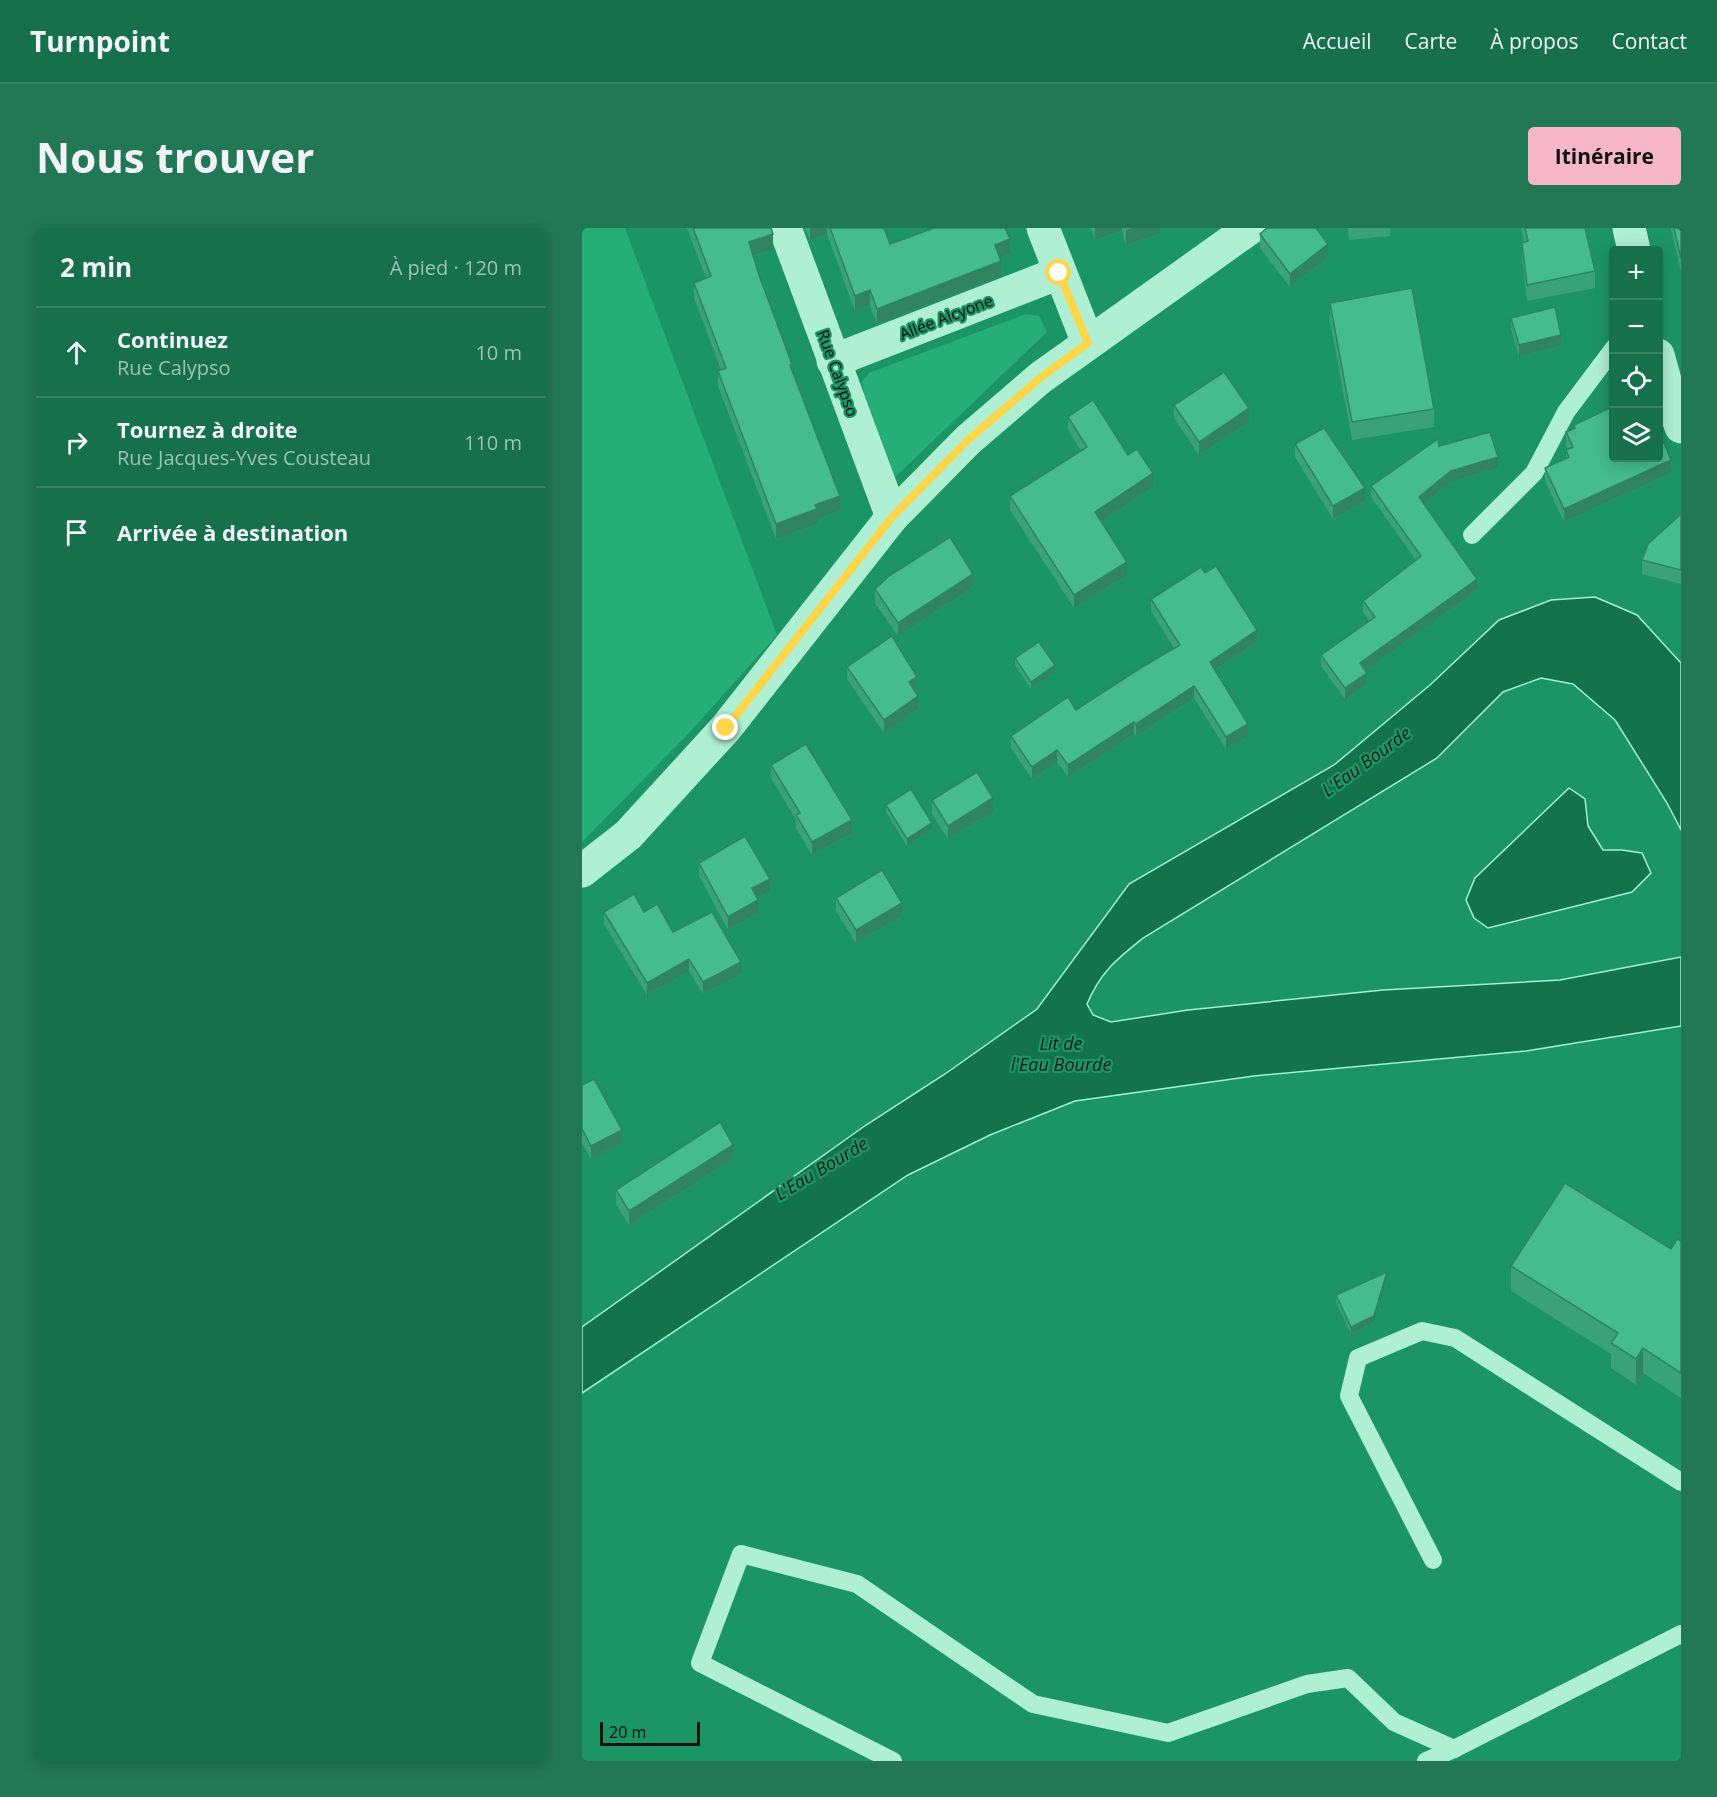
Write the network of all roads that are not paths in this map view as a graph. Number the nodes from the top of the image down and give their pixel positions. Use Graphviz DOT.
graph roads {
  1 [pos="785,228"];
  2 [pos="1043,228"];
  3 [pos="1250,228"];
  4 [pos="1629,228"];
  5 [pos="1633,246"];
  6 [pos="1059,273"];
  7 [pos="1088,343"];
  8 [pos="1610,354"];
  9 [pos="833,361"];
  10 [pos="1663,372"];
  11 [pos="1681,427"];
  12 [pos="892,517"];
  13 [pos="1472,535"];
  14 [pos="582,871"];
  15 [pos="1681,1482"];
  16 [pos="1433,1560"];
  17 [pos="1681,1634"];
  18 [pos="1454,1749"];
  19 [pos="893,1761"];
  20 [pos="1426,1761"];
  1 -- 9 [label="street, Rue Calypso"];
  2 -- 6 [label="street"];
  3 -- 7 [label="street"];
  4 -- 5 [label="street"];
  6 -- 7 [label="street"];
  6 -- 9 [label="street, Allée Alcyone"];
  7 -- 12 [label="street"];
  8 -- 13 [label="lane"];
  9 -- 12 [label="street, Rue Calypso"];
  10 -- 11 [label="street"];
  12 -- 14 [label="street"];
  15 -- 16 [label="lane"];
  17 -- 18 [label="lane"];
  18 -- 19 [label="lane"];
  18 -- 20 [label="lane"];
}
